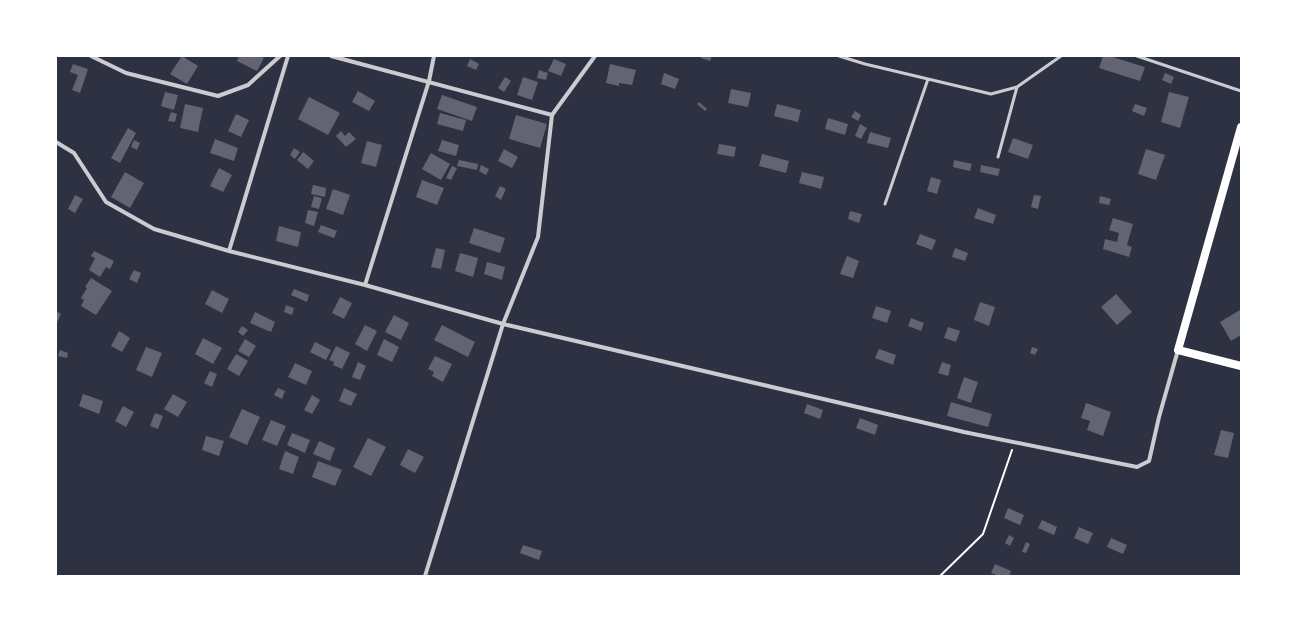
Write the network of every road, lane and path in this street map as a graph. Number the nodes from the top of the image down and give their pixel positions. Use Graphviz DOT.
graph roads {
  1 [pos="91,56"];
  2 [pos="280,56"];
  3 [pos="288,56"];
  4 [pos="330,56"];
  5 [pos="434,56"];
  6 [pos="595,56"];
  7 [pos="839,56"];
  8 [pos="1061,56"];
  9 [pos="1137,56"];
  10 [pos="928,79"];
  11 [pos="429,81"];
  12 [pos="1017,86"];
  13 [pos="1241,91"];
  14 [pos="552,115"];
  15 [pos="1241,127"];
  16 [pos="56,142"];
  17 [pos="998,157"];
  18 [pos="885,204"];
  19 [pos="229,251"];
  20 [pos="365,285"];
  21 [pos="503,324"];
  22 [pos="1178,350"];
  23 [pos="1241,366"];
  24 [pos="1015,442"];
  25 [pos="425,576"];
  26 [pos="940,576"];
  1 -- 2 [label="street"];
  3 -- 19 [label="street"];
  4 -- 11 [label="street"];
  5 -- 11 [label="street"];
  6 -- 14 [label="street"];
  7 -- 10 [label="lane"];
  8 -- 12 [label="lane"];
  9 -- 13 [label="lane"];
  10 -- 12 [label="lane"];
  10 -- 18 [label="lane"];
  11 -- 14 [label="street"];
  11 -- 20 [label="street"];
  12 -- 17 [label="lane"];
  14 -- 21 [label="street"];
  15 -- 22 [label="main road"];
  16 -- 19 [label="street"];
  19 -- 20 [label="street"];
  20 -- 21 [label="street"];
  21 -- 24 [label="street"];
  21 -- 25 [label="street"];
  22 -- 23 [label="main road"];
  22 -- 24 [label="street"];
  24 -- 26 [label="path"];
}
